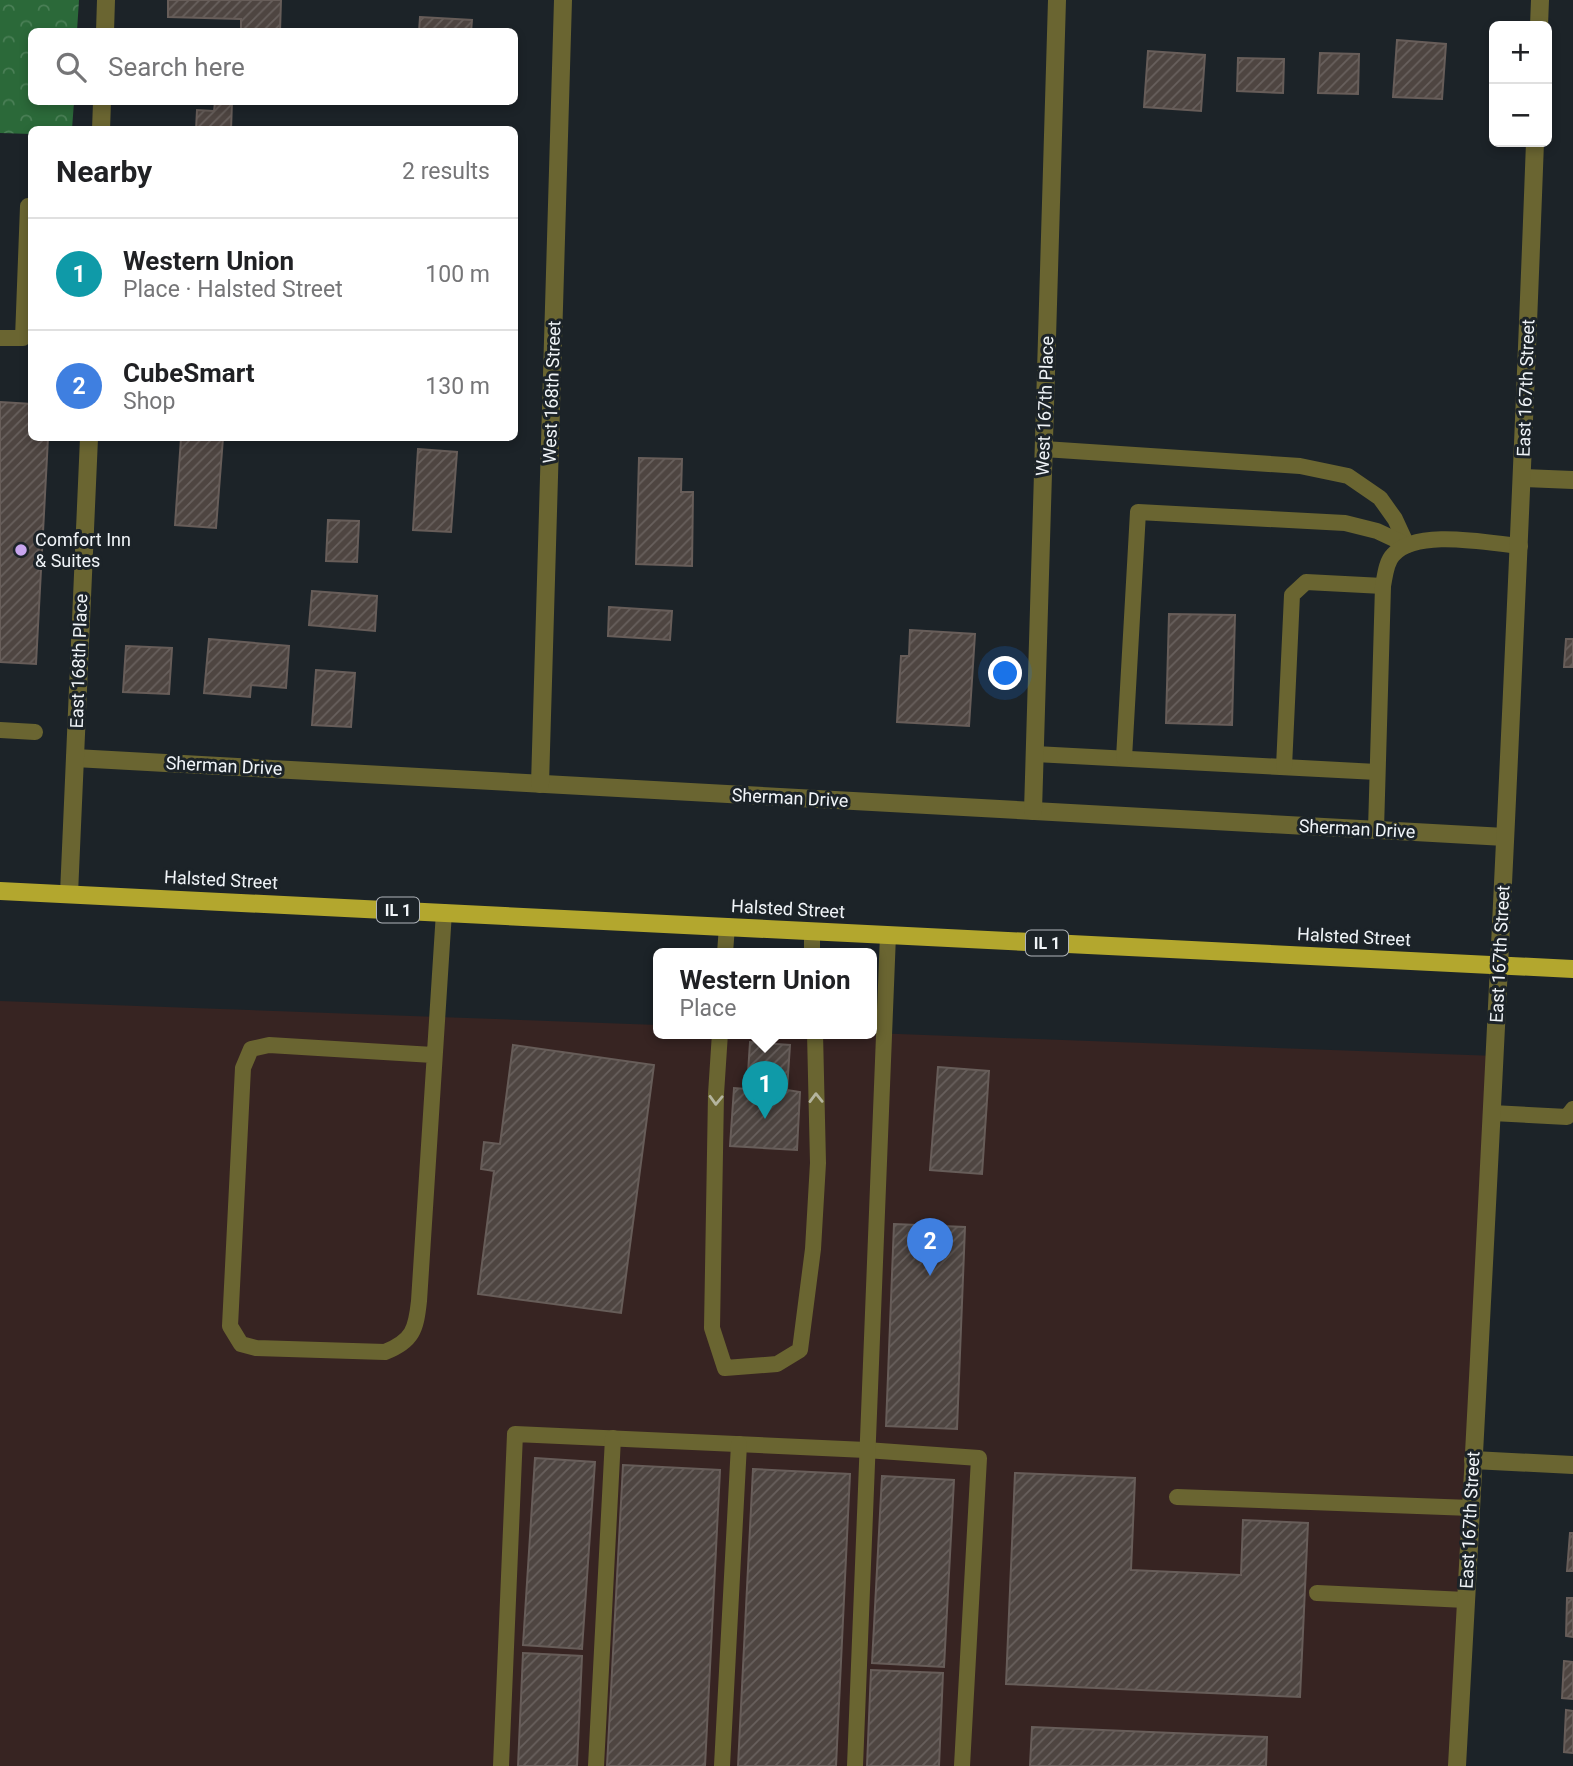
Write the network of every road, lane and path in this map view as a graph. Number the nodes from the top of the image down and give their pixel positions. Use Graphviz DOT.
graph roads {
  1 [pos="107,0"];
  2 [pos="563,0"];
  3 [pos="1057,0"];
  4 [pos="1540,0"];
  5 [pos="1539,21"];
  6 [pos="105,28"];
  7 [pos="102,105"];
  8 [pos="101,126"];
  9 [pos="1535,147"];
  10 [pos="27,206"];
  11 [pos="0,338"];
  12 [pos="89,441"];
  13 [pos="1044,449"];
  14 [pos="1523,478"];
  15 [pos="1573,480"];
  16 [pos="1407,545"];
  17 [pos="1520,546"];
  18 [pos="1383,586"];
  19 [pos="0,730"];
  20 [pos="35,732"];
  21 [pos="1035,754"];
  22 [pos="75,758"];
  23 [pos="1124,758"];
  24 [pos="1284,767"];
  25 [pos="1377,772"];
  26 [pos="540,784"];
  27 [pos="1033,811"];
  28 [pos="1376,830"];
  29 [pos="1506,837"];
  30 [pos="0,891"];
  31 [pos="69,894"];
  32 [pos="443,912"];
  33 [pos="727,926"];
  34 [pos="812,930"];
  35 [pos="888,935"];
  36 [pos="726,948"];
  37 [pos="813,948"];
  38 [pos="1500,965"];
  39 [pos="1573,969"];
  40 [pos="720,1039"];
  41 [pos="815,1039"];
  42 [pos="433,1055"];
  43 [pos="1573,1109"];
  44 [pos="1492,1113"];
  45 [pos="614,1438"];
  46 [pos="739,1444"];
  47 [pos="866,1450"];
  48 [pos="1473,1460"];
  49 [pos="1573,1465"];
  50 [pos="1177,1497"];
  51 [pos="1471,1508"];
  52 [pos="1317,1592"];
  53 [pos="1466,1600"];
  54 [pos="501,1766"];
  55 [pos="596,1766"];
  56 [pos="722,1766"];
  57 [pos="855,1766"];
  58 [pos="962,1766"];
  59 [pos="1457,1766"];
  1 -- 6 [label="street"];
  2 -- 26 [label="street, West 168th Street"];
  3 -- 13 [label="street, West 167th Place"];
  4 -- 5 [label="street"];
  7 -- 8 [label="street"];
  9 -- 14 [label="street, East 167th Street"];
  10 -- 11 [label="lane"];
  12 -- 22 [label="street, East 168th Place"];
  13 -- 16 [label="lane"];
  13 -- 21 [label="street, West 167th Place"];
  14 -- 15 [label="street"];
  14 -- 17 [label="street, East 167th Street"];
  16 -- 17 [label="lane"];
  16 -- 18 [label="lane"];
  16 -- 23 [label="lane"];
  17 -- 29 [label="street, East 167th Street"];
  18 -- 24 [label="lane"];
  18 -- 25 [label="lane"];
  19 -- 20 [label="lane"];
  21 -- 23 [label="lane"];
  21 -- 27 [label="street, West 167th Place"];
  22 -- 26 [label="street, Sherman Drive"];
  22 -- 31 [label="street, East 168th Place"];
  23 -- 24 [label="lane"];
  24 -- 25 [label="lane"];
  25 -- 28 [label="lane"];
  26 -- 27 [label="street, Sherman Drive"];
  27 -- 28 [label="street, Sherman Drive"];
  28 -- 29 [label="street, Sherman Drive"];
  29 -- 38 [label="street, East 167th Street"];
  30 -- 31 [label="main road, Halsted Street / IL 1"];
  31 -- 32 [label="main road, Halsted Street / IL 1"];
  32 -- 33 [label="main road, Halsted Street / IL 1"];
  32 -- 42 [label="lane"];
  33 -- 34 [label="main road, Halsted Street / IL 1"];
  33 -- 36 [label="lane"];
  34 -- 35 [label="main road, Halsted Street / IL 1"];
  34 -- 37 [label="lane"];
  35 -- 38 [label="main road, Halsted Street / IL 1"];
  35 -- 47 [label="lane"];
  38 -- 39 [label="main road, Halsted Street / IL 1"];
  38 -- 44 [label="street, East 167th Street"];
  40 -- 41 [label="lane, one-way"];
  42 -- 42 [label="lane"];
  43 -- 44 [label="lane"];
  44 -- 48 [label="street, East 167th Street"];
  45 -- 46 [label="lane"];
  45 -- 54 [label="lane"];
  45 -- 55 [label="lane"];
  46 -- 47 [label="lane"];
  46 -- 56 [label="lane"];
  47 -- 57 [label="lane"];
  47 -- 58 [label="lane"];
  48 -- 49 [label="street"];
  48 -- 51 [label="street, East 167th Street"];
  50 -- 51 [label="lane"];
  51 -- 53 [label="street, East 167th Street"];
  52 -- 53 [label="lane"];
  53 -- 59 [label="street, East 167th Street"];
}
